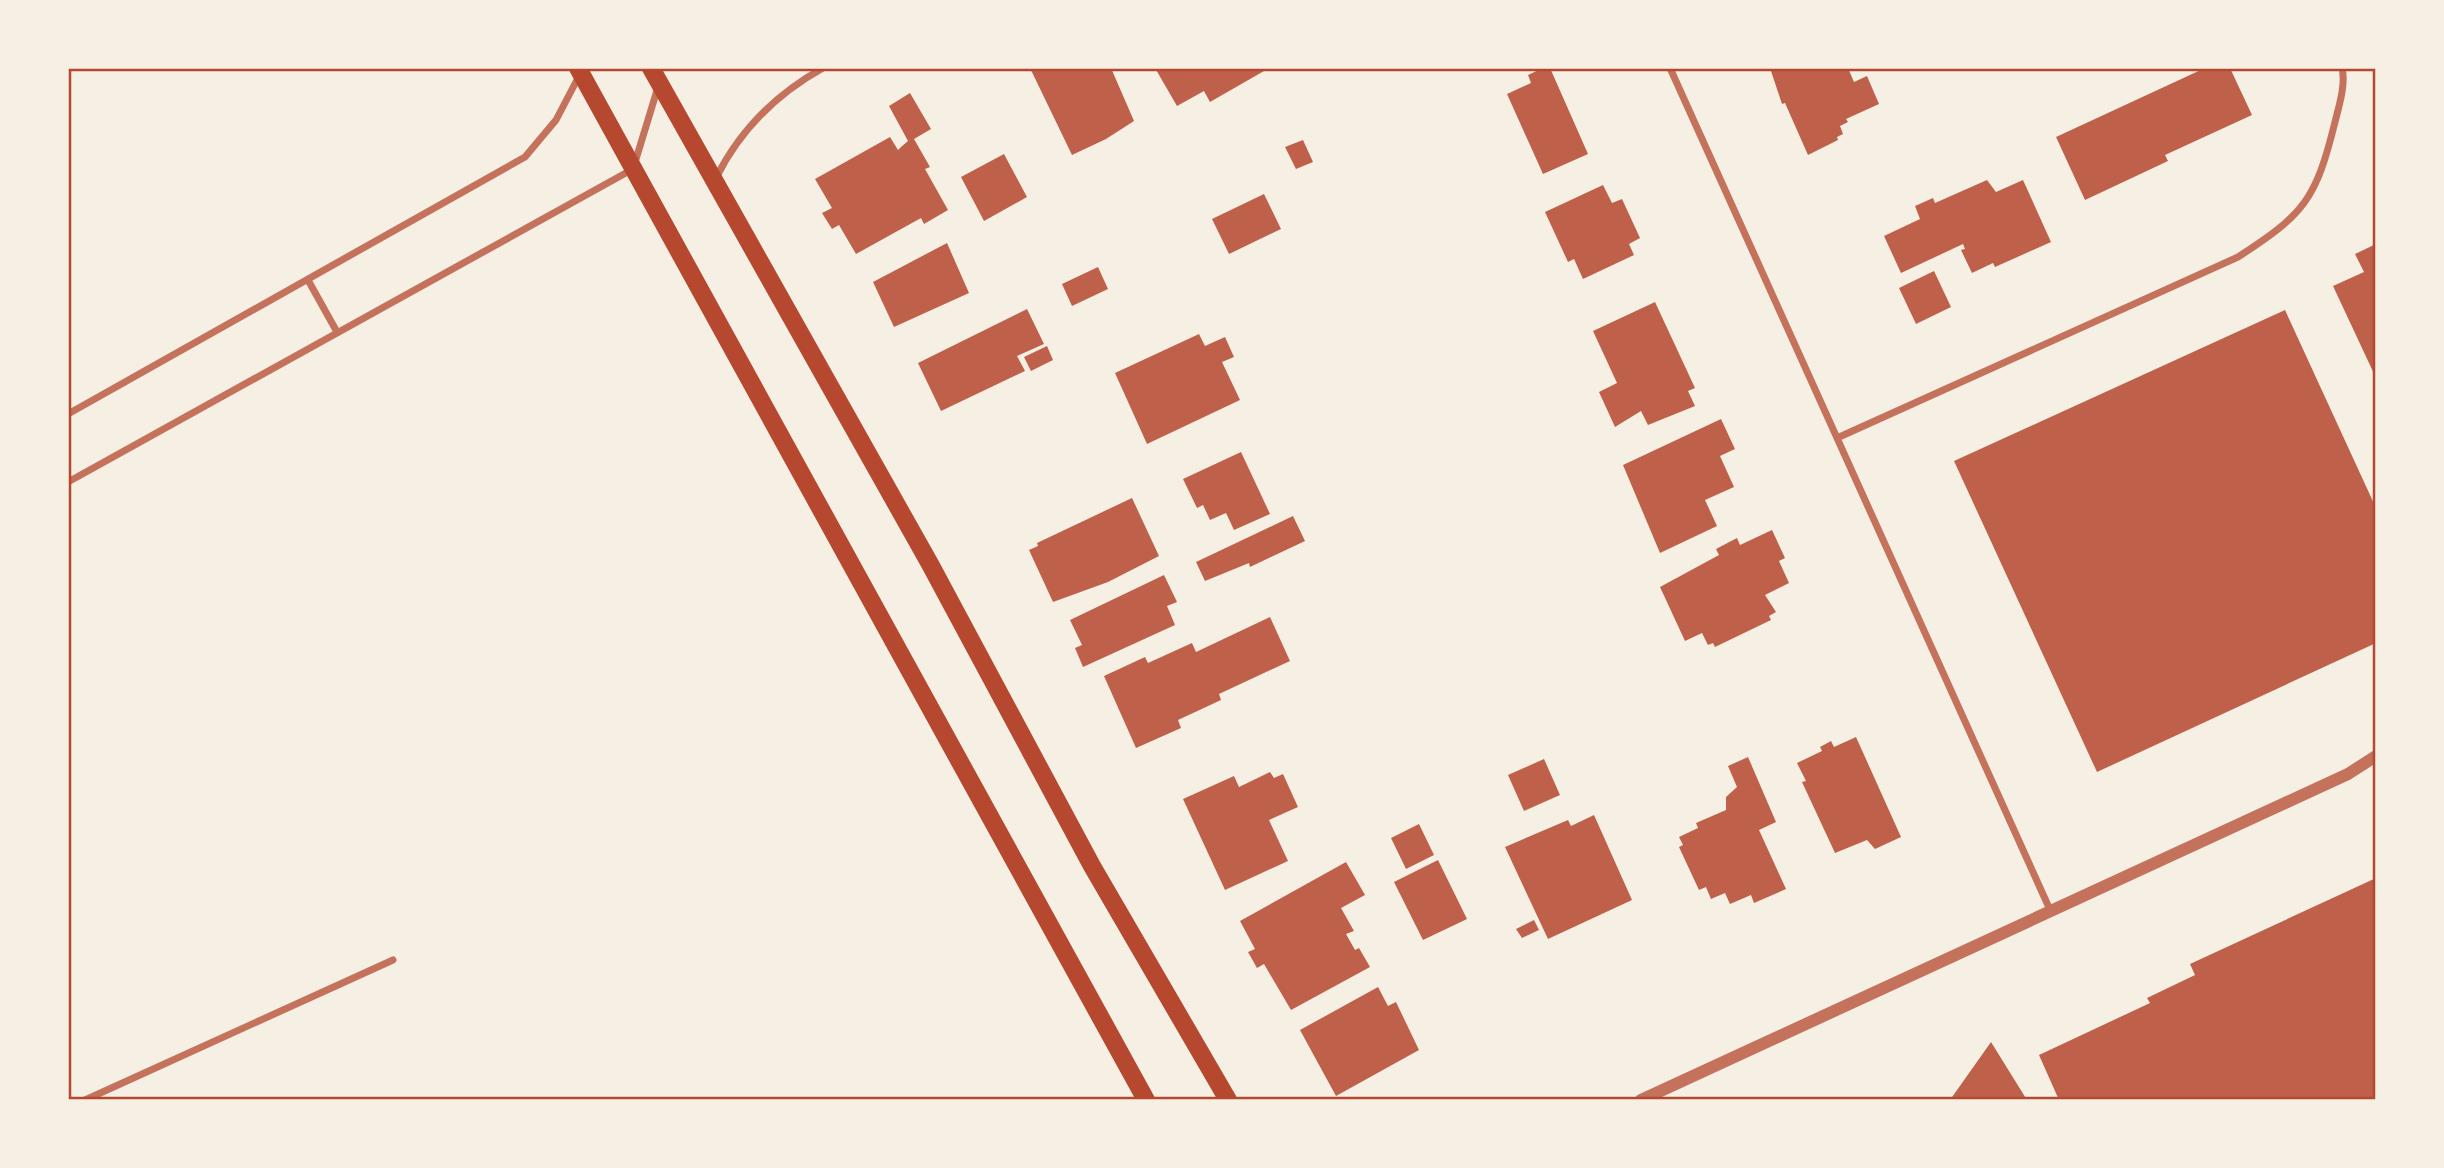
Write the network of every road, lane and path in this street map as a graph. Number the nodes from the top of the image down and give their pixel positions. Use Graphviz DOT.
graph roads {
  1 [pos="823,68"];
  2 [pos="1670,68"];
  3 [pos="2342,68"];
  4 [pos="579,71"];
  5 [pos="655,76"];
  6 [pos="634,169"];
  7 [pos="714,183"];
  8 [pos="308,280"];
  9 [pos="337,332"];
  10 [pos="68,414"];
  11 [pos="1838,439"];
  12 [pos="68,482"];
  13 [pos="2375,760"];
  14 [pos="2052,912"];
  15 [pos="393,960"];
  16 [pos="85,1100"];
  17 [pos="1146,1100"];
  18 [pos="1228,1100"];
  19 [pos="1641,1100"];
  1 -- 7 [label="street"];
  2 -- 11 [label="street"];
  3 -- 11 [label="street"];
  4 -- 6 [label="main road"];
  4 -- 8 [label="street"];
  5 -- 6 [label="street"];
  5 -- 7 [label="main road"];
  6 -- 9 [label="street"];
  6 -- 17 [label="main road"];
  7 -- 18 [label="main road"];
  8 -- 9 [label="street"];
  8 -- 10 [label="street"];
  9 -- 12 [label="street"];
  11 -- 14 [label="street"];
  13 -- 14 [label="street"];
  14 -- 19 [label="street"];
  15 -- 16 [label="street"];
}
